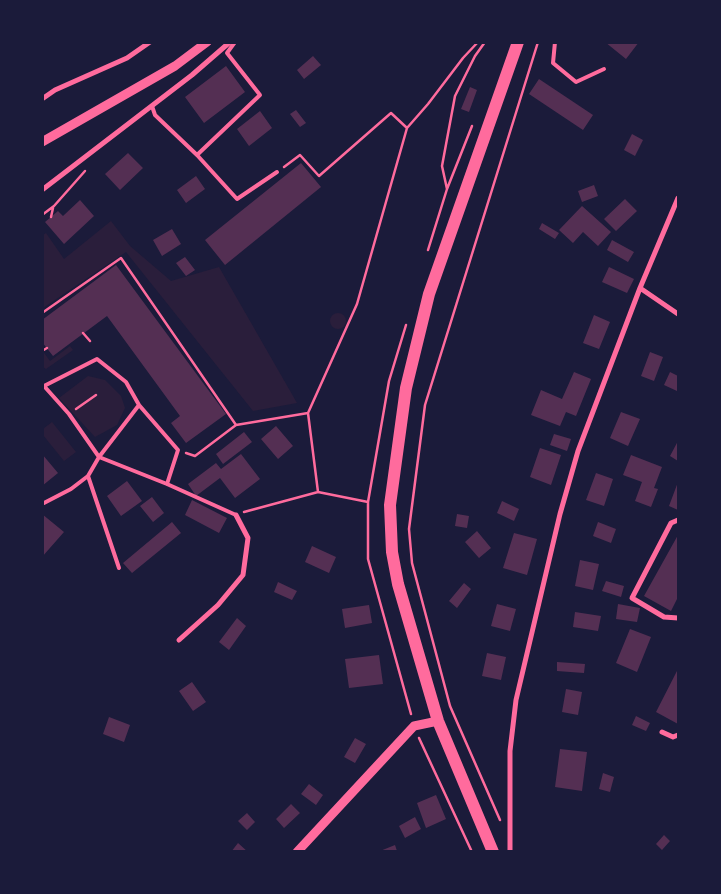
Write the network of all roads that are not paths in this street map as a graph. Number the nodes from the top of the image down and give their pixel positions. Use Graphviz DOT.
graph roads {
  1 [pos="150,42"];
  2 [pos="208,42"];
  3 [pos="230,42"];
  4 [pos="234,42"];
  5 [pos="518,42"];
  6 [pos="554,42"];
  7 [pos="604,69"];
  8 [pos="42,99"];
  9 [pos="152,106"];
  10 [pos="42,142"];
  11 [pos="197,155"];
  12 [pos="277,172"];
  13 [pos="42,190"];
  14 [pos="678,198"];
  15 [pos="640,288"];
  16 [pos="678,314"];
  17 [pos="43,385"];
  18 [pos="139,405"];
  19 [pos="99,457"];
  20 [pos="88,476"];
  21 [pos="166,484"];
  22 [pos="42,504"];
  23 [pos="236,514"];
  24 [pos="678,520"];
  25 [pos="119,568"];
  26 [pos="678,618"];
  27 [pos="179,640"];
  28 [pos="438,721"];
  29 [pos="662,732"];
  30 [pos="678,735"];
  31 [pos="297,852"];
  32 [pos="493,852"];
  33 [pos="510,852"];
  1 -- 8 [label="street"];
  2 -- 10 [label="street"];
  3 -- 9 [label="street"];
  4 -- 11 [label="lane"];
  5 -- 28 [label="main road"];
  6 -- 7 [label="lane"];
  9 -- 11 [label="lane"];
  9 -- 13 [label="street"];
  11 -- 12 [label="lane"];
  14 -- 15 [label="street"];
  15 -- 16 [label="street"];
  15 -- 33 [label="street"];
  17 -- 18 [label="lane"];
  17 -- 19 [label="lane"];
  18 -- 19 [label="lane"];
  18 -- 21 [label="lane"];
  19 -- 20 [label="lane"];
  19 -- 21 [label="lane"];
  20 -- 22 [label="lane"];
  20 -- 25 [label="lane"];
  21 -- 23 [label="lane"];
  23 -- 27 [label="street"];
  24 -- 26 [label="street"];
  28 -- 31 [label="street"];
  28 -- 32 [label="main road"];
  29 -- 30 [label="street"];
}
